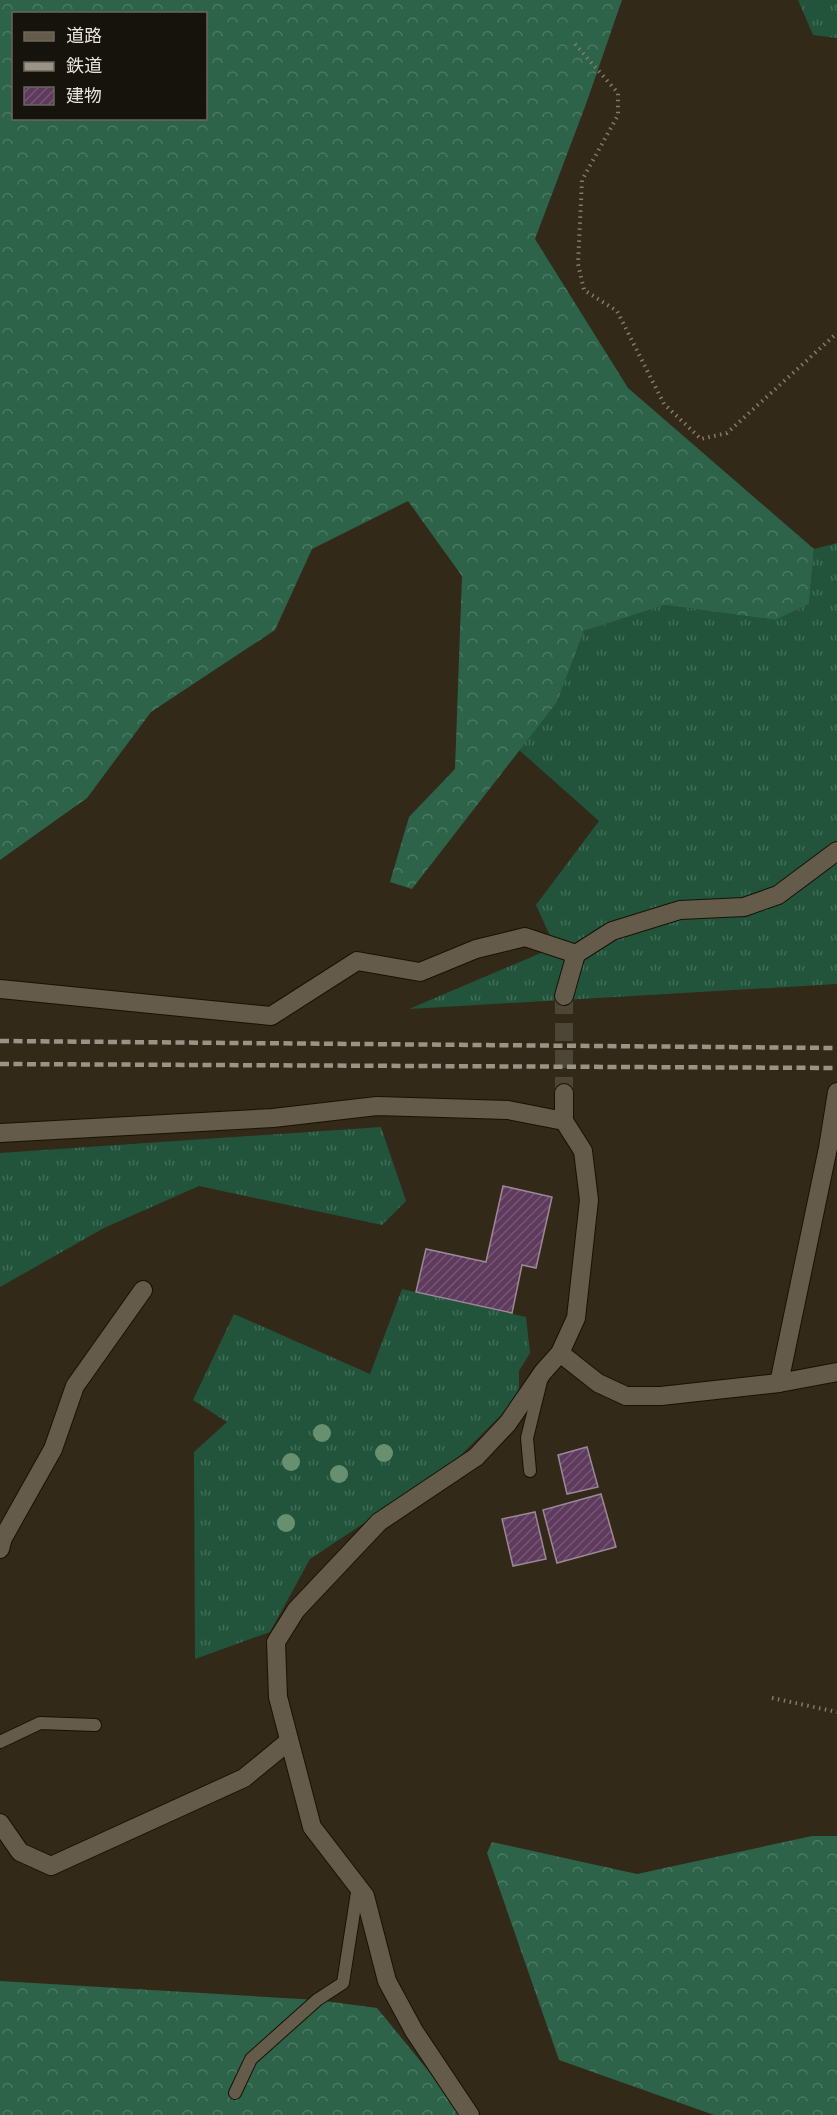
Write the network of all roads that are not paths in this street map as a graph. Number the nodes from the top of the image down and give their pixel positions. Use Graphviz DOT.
graph roads {
  1 [pos="837,851"];
  2 [pos="576,954"];
  3 [pos="0,989"];
  4 [pos="564,996"];
  5 [pos="837,1092"];
  6 [pos="564,1093"];
  7 [pos="564,1120"];
  8 [pos="0,1133"];
  9 [pos="143,1290"];
  10 [pos="560,1353"];
  11 [pos="543,1372"];
  12 [pos="837,1372"];
  13 [pos="779,1383"];
  14 [pos="530,1471"];
  15 [pos="0,1549"];
  16 [pos="95,1725"];
  17 [pos="289,1741"];
  18 [pos="0,1742"];
  19 [pos="0,1823"];
  20 [pos="358,1886"];
  21 [pos="235,2093"];
  22 [pos="470,2115"];
  1 -- 2 [label="street"];
  2 -- 3 [label="street"];
  2 -- 4 [label="street"];
  5 -- 13 [label="street"];
  6 -- 7 [label="street"];
  7 -- 8 [label="street"];
  7 -- 10 [label="street"];
  9 -- 15 [label="street"];
  10 -- 11 [label="street"];
  10 -- 13 [label="street"];
  11 -- 14 [label="lane"];
  11 -- 17 [label="street"];
  12 -- 13 [label="street"];
  16 -- 18 [label="lane"];
  17 -- 19 [label="street"];
  17 -- 20 [label="street"];
  20 -- 21 [label="lane"];
  20 -- 22 [label="street"];
}
